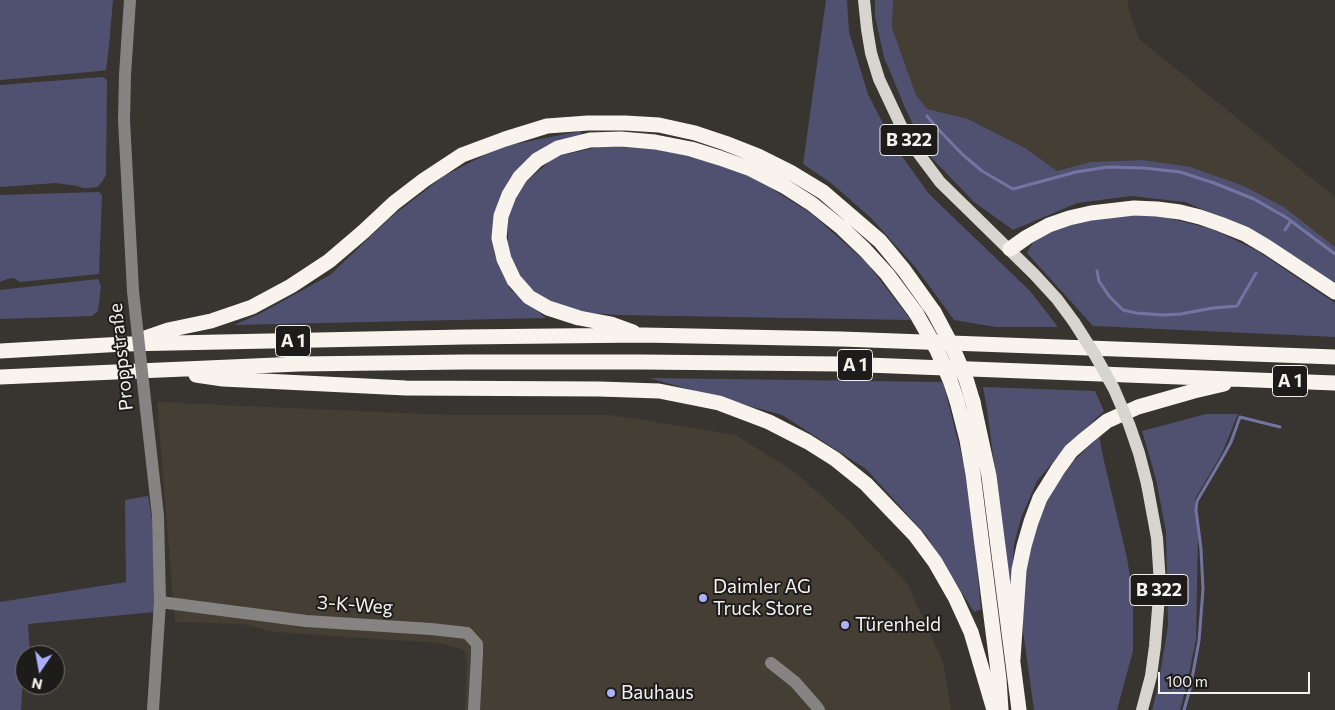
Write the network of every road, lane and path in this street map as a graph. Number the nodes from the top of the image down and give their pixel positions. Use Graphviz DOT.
graph roads {
  1 [pos="130,0"];
  2 [pos="864,0"];
  3 [pos="1010,250"];
  4 [pos="1335,292"];
  5 [pos="643,336"];
  6 [pos="124,344"];
  7 [pos="0,351"];
  8 [pos="1335,357"];
  9 [pos="152,370"];
  10 [pos="0,377"];
  11 [pos="1245,380"];
  12 [pos="1335,383"];
  13 [pos="160,602"];
  14 [pos="1013,659"];
  15 [pos="771,663"];
  16 [pos="153,710"];
  17 [pos="474,710"];
  18 [pos="819,710"];
  19 [pos="994,710"];
  20 [pos="1001,710"];
  21 [pos="1019,710"];
  22 [pos="1142,710"];
  1 -- 13 [label="street, Proppstraße, bridge"];
  2 -- 3 [label="main road, B 322"];
  3 -- 4 [label="highway"];
  3 -- 22 [label="main road, B 322, bridge"];
  5 -- 6 [label="highway, A 1"];
  5 -- 8 [label="highway, A 1"];
  5 -- 20 [label="highway, bridge"];
  6 -- 7 [label="highway, A 1"];
  6 -- 14 [label="highway, bridge"];
  9 -- 10 [label="highway, A 1"];
  9 -- 11 [label="highway, A 1"];
  9 -- 19 [label="highway"];
  11 -- 12 [label="highway, A 1"];
  11 -- 14 [label="highway"];
  13 -- 16 [label="street, Proppstraße"];
  13 -- 17 [label="street, 3-K-Weg"];
  14 -- 21 [label="highway"];
  15 -- 18 [label="street"];
}
